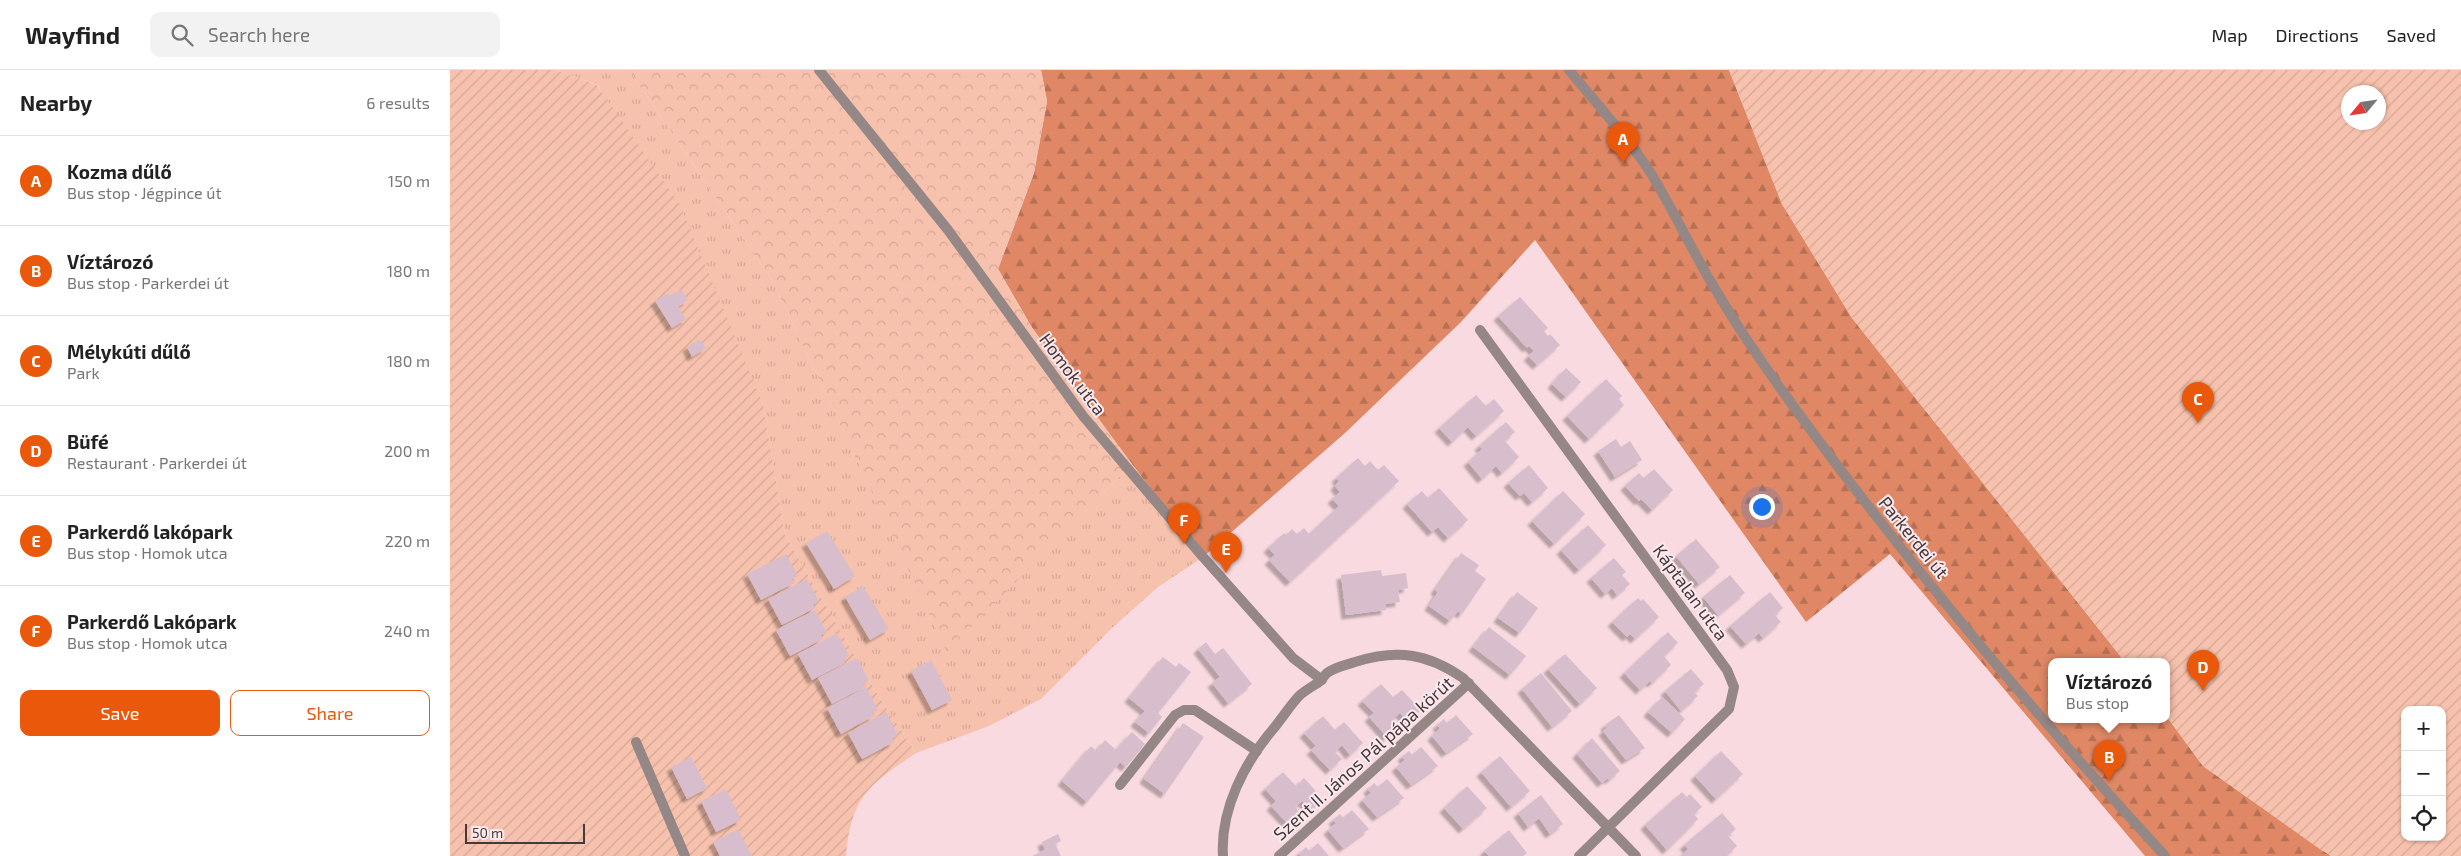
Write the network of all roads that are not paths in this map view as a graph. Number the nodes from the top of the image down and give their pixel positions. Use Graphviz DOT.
graph roads {
  1 [pos="819,70"];
  2 [pos="1569,70"];
  3 [pos="1480,330"];
  4 [pos="1322,680"];
  5 [pos="1469,683"];
  6 [pos="636,742"];
  7 [pos="1257,750"];
  8 [pos="1120,785"];
  9 [pos="1610,827"];
  10 [pos="685,856"];
  11 [pos="1222,856"];
  12 [pos="1279,856"];
  13 [pos="1579,856"];
  14 [pos="1636,856"];
  15 [pos="2165,856"];
  1 -- 4 [label="street, Homok utca"];
  2 -- 15 [label="street, Parkerdei út"];
  3 -- 9 [label="street, Káptalan utca"];
  4 -- 5 [label="street, Szent II. János Pál pápa körút"];
  4 -- 7 [label="street, Szent II. János Pál pápa körút"];
  5 -- 9 [label="street, Szent II. János Pál pápa körút"];
  5 -- 12 [label="street, Szent II. János Pál pápa körút"];
  6 -- 10 [label="street"];
  7 -- 8 [label="street"];
  7 -- 11 [label="street, Szent II. János Pál pápa körút"];
  9 -- 13 [label="street, Káptalan utca"];
  9 -- 14 [label="street, Szent II. János Pál pápa körút"];
}
